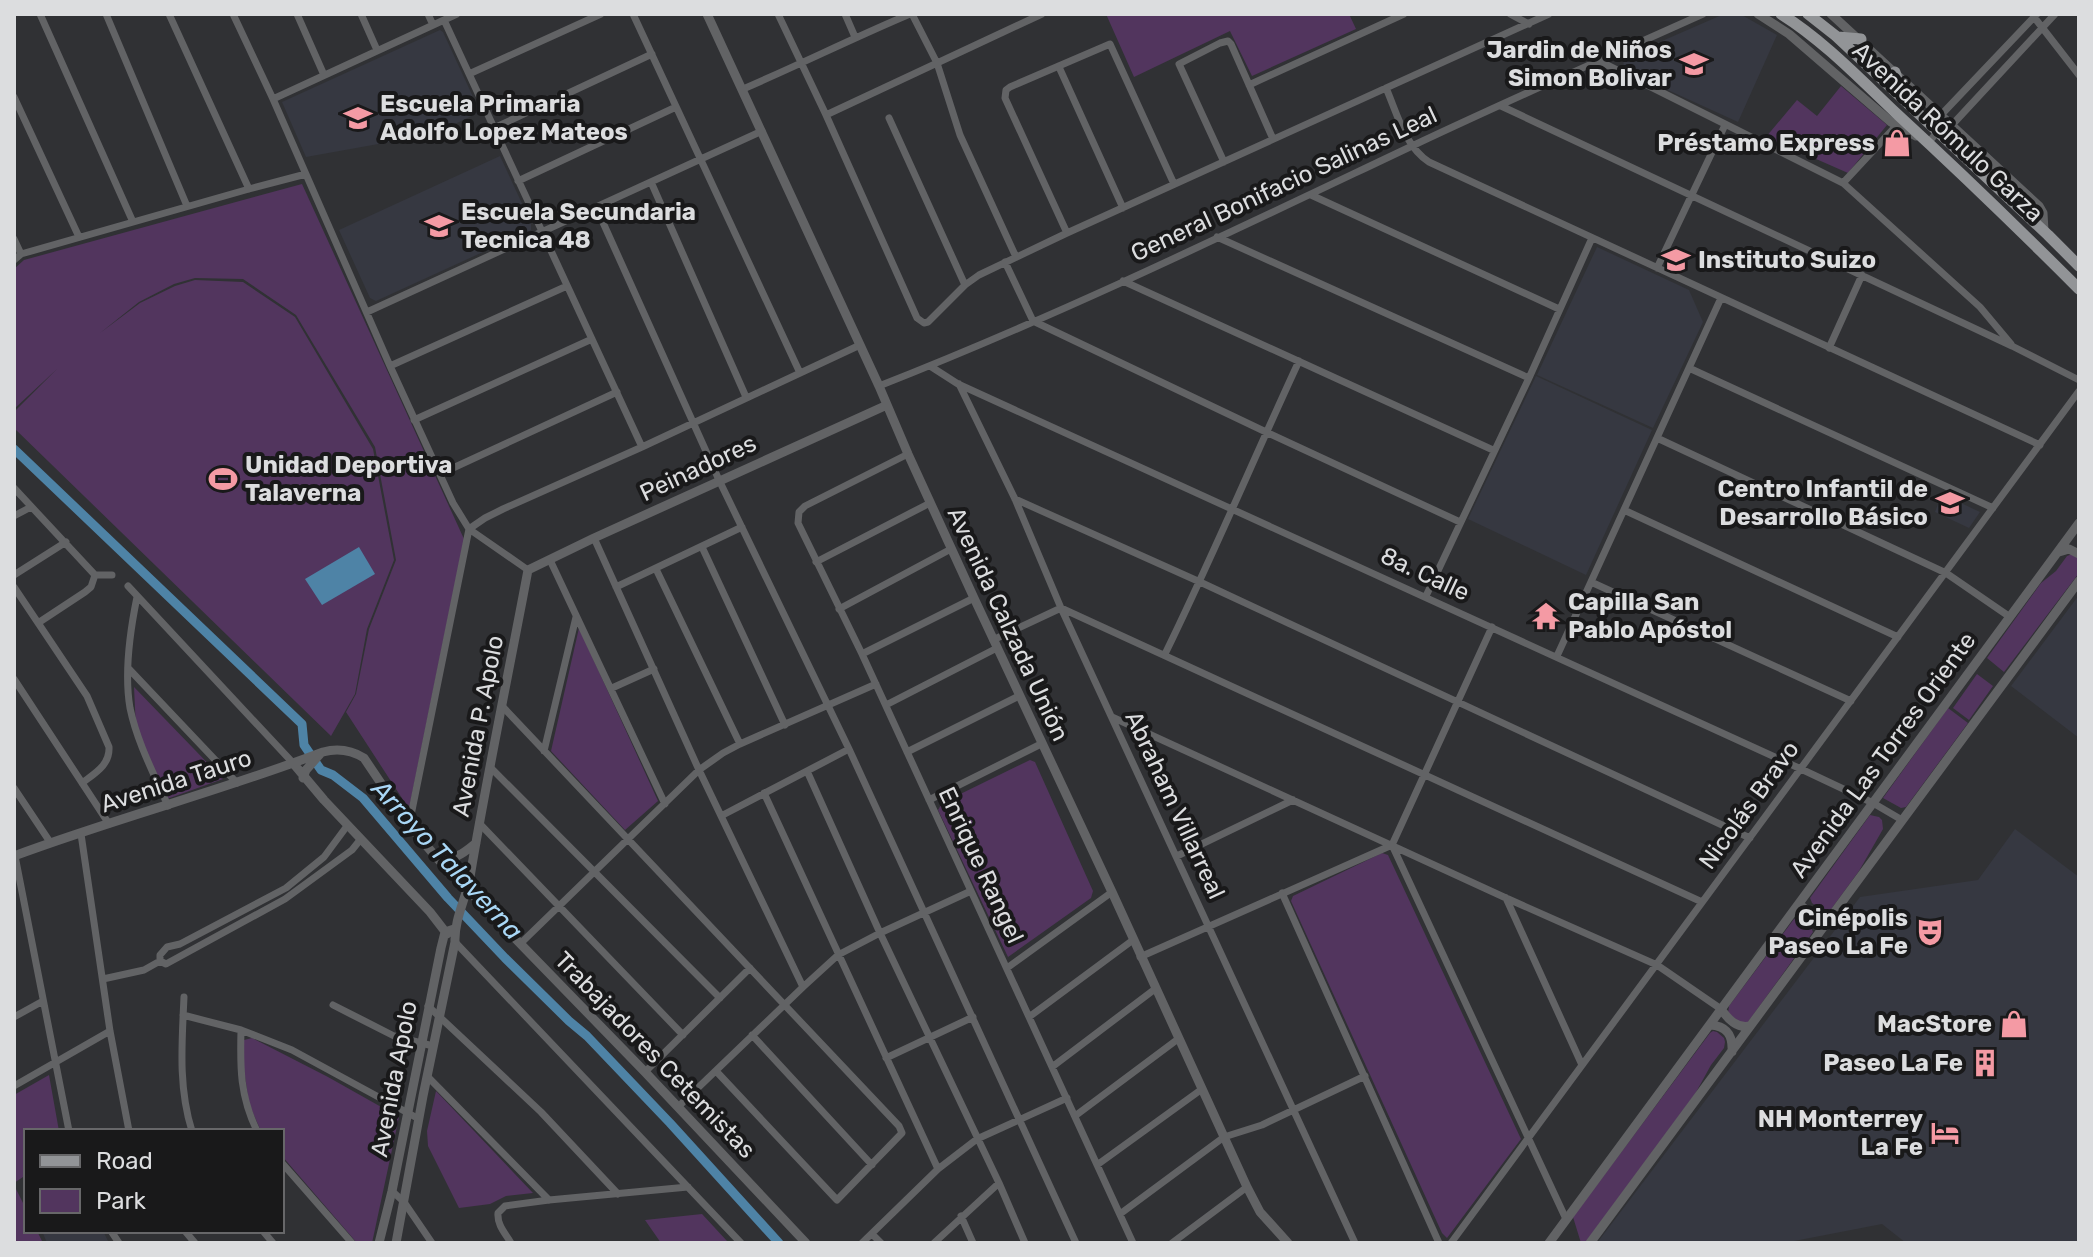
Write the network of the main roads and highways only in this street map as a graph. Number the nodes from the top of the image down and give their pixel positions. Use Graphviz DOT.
graph roads {
  1 [pos="1781,14"];
  2 [pos="1814,16"];
  3 [pos="1836,36"];
  4 [pos="1861,39"];
  5 [pos="1895,72"];
  6 [pos="1903,99"];
  7 [pos="2079,266"];
  8 [pos="2079,289"];
  1 -- 8 [label="main road, Avenida Rómulo Garza"];
  2 -- 3 [label="main road, Avenida Rómulo Garza"];
  3 -- 4 [label="main road"];
  3 -- 6 [label="main road, Avenida Rómulo Garza"];
  5 -- 6 [label="main road"];
  6 -- 7 [label="main road, Avenida Rómulo Garza"];
}
